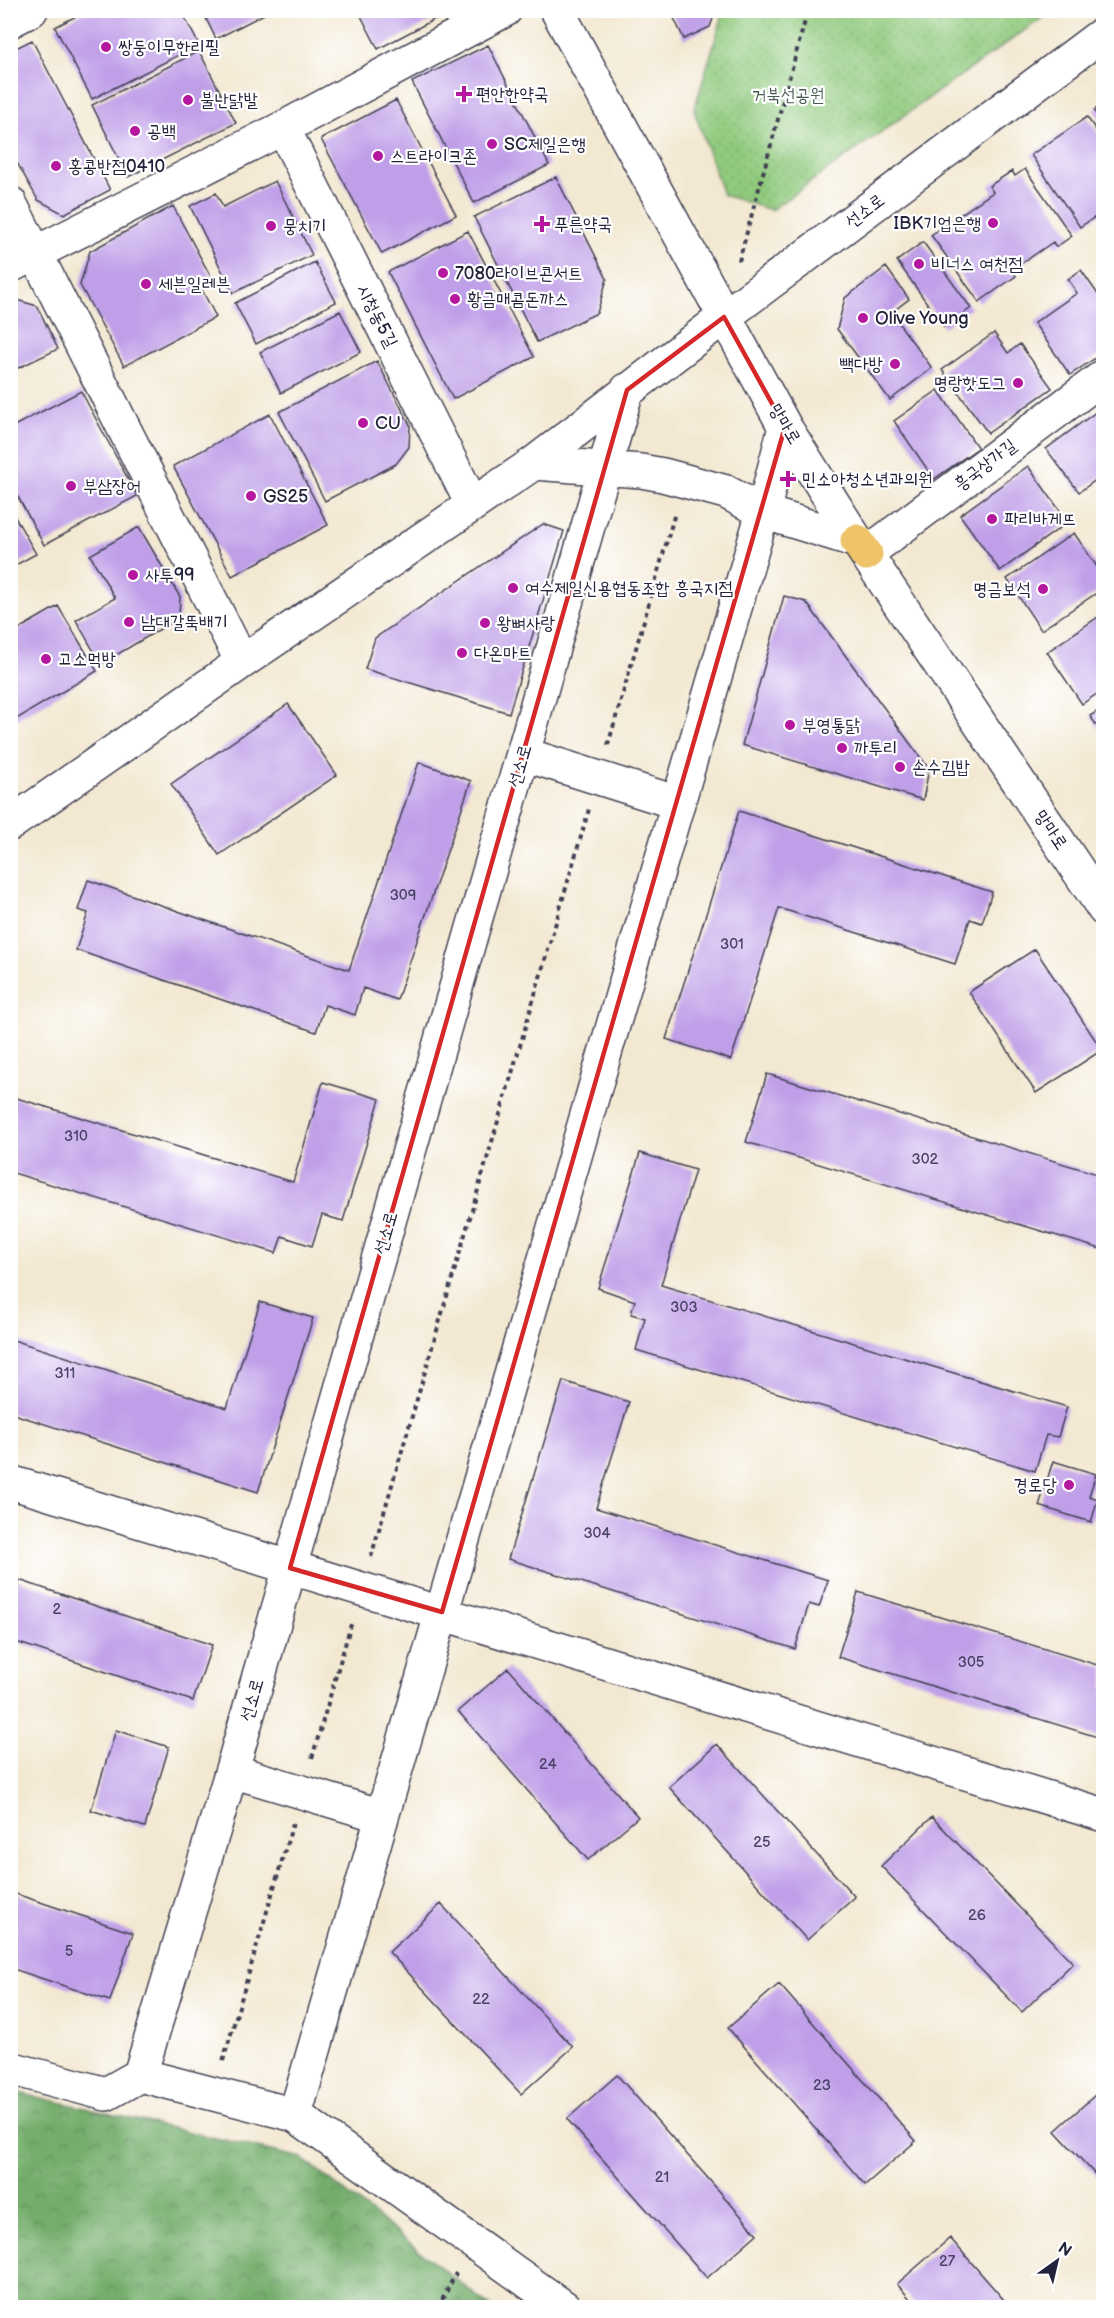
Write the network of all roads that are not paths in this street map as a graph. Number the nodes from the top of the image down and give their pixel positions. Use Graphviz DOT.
graph roads {
  1 [pos="31,10"];
  2 [pos="505,10"];
  3 [pos="557,10"];
  4 [pos="10,21"];
  5 [pos="1104,33"];
  6 [pos="283,128"];
  7 [pos="10,203"];
  8 [pos="23,260"];
  9 [pos="724,317"];
  10 [pos="1104,376"];
  11 [pos="627,390"];
  12 [pos="785,427"];
  13 [pos="534,463"];
  14 [pos="605,469"];
  15 [pos="472,504"];
  16 [pos="763,512"];
  17 [pos="861,548"];
  18 [pos="242,662"];
  19 [pos="523,754"];
  20 [pos="678,803"];
  21 [pos="14,812"];
  22 [pos="1104,909"];
  23 [pos="10,1482"];
  24 [pos="290,1568"];
  25 [pos="442,1612"];
  26 [pos="232,1771"];
  27 [pos="1104,1815"];
  28 [pos="382,1816"];
  29 [pos="10,2068"];
  30 [pos="140,2075"];
  31 [pos="295,2115"];
  32 [pos="565,2307"];
  1 -- 4 [label="street"];
  2 -- 6 [label="street"];
  3 -- 9 [label="street, 망마로"];
  5 -- 9 [label="street, 선소로"];
  6 -- 8 [label="street"];
  6 -- 15 [label="street, 시청동5길"];
  7 -- 8 [label="street"];
  8 -- 18 [label="street"];
  9 -- 11 [label="street, 선소로"];
  9 -- 12 [label="street, 망마로"];
  10 -- 17 [label="street, 흥국상가길"];
  11 -- 13 [label="street, 선소로"];
  11 -- 14 [label="street, 선소로"];
  12 -- 16 [label="street"];
  12 -- 17 [label="street, 망마로"];
  13 -- 14 [label="street"];
  13 -- 15 [label="street, 선소로"];
  14 -- 16 [label="street"];
  14 -- 19 [label="street, 선소로"];
  15 -- 18 [label="street, 선소로"];
  16 -- 17 [label="street"];
  16 -- 20 [label="street"];
  17 -- 22 [label="street, 망마로"];
  18 -- 21 [label="street, 선소로"];
  19 -- 20 [label="street"];
  19 -- 24 [label="street, 선소로"];
  20 -- 25 [label="street"];
  23 -- 24 [label="street"];
  24 -- 25 [label="street"];
  24 -- 26 [label="street, 선소로"];
  25 -- 27 [label="street"];
  25 -- 28 [label="street"];
  26 -- 28 [label="street"];
  26 -- 30 [label="street, 선소로"];
  28 -- 31 [label="street"];
  29 -- 30 [label="street"];
  30 -- 31 [label="street"];
  31 -- 32 [label="street"];
}
